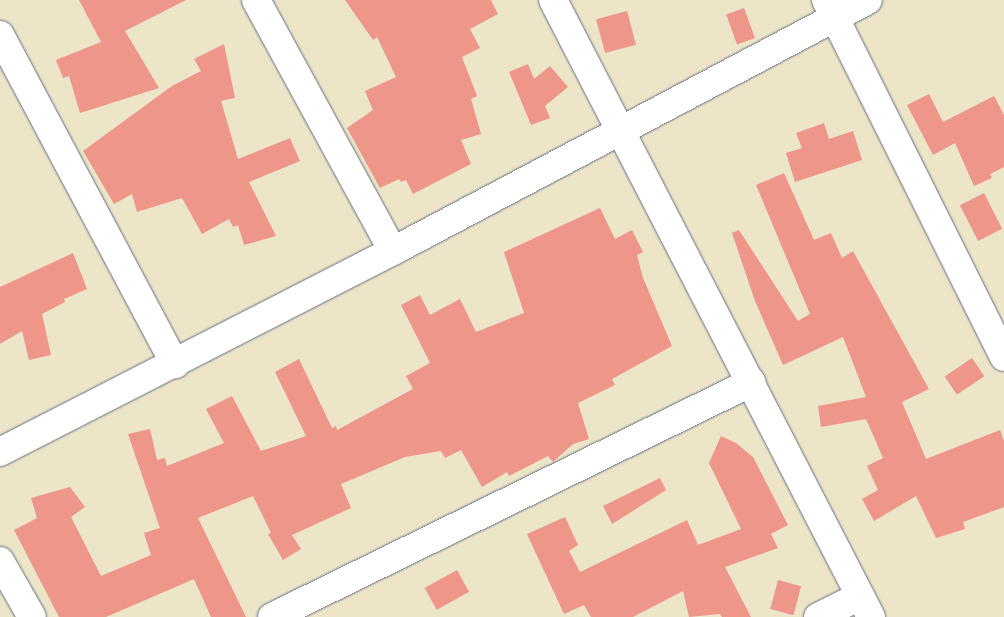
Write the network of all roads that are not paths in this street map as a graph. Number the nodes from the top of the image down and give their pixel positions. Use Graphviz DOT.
graph roads {
  1 [pos="256,0"];
  2 [pos="553,0"];
  3 [pos="868,0"];
  4 [pos="831,8"];
  5 [pos="0,35"];
  6 [pos="621,130"];
  7 [pos="393,251"];
  8 [pos="1004,357"];
  9 [pos="175,364"];
  10 [pos="752,382"];
  11 [pos="0,452"];
  12 [pos="0,561"];
  13 [pos="865,606"];
  14 [pos="32,617"];
  15 [pos="272,617"];
  16 [pos="818,617"];
  1 -- 7 [label="street"];
  2 -- 6 [label="street"];
  3 -- 4 [label="street"];
  4 -- 6 [label="street"];
  4 -- 8 [label="street"];
  5 -- 9 [label="street"];
  6 -- 7 [label="street"];
  6 -- 10 [label="street"];
  7 -- 9 [label="street"];
  9 -- 11 [label="street"];
  10 -- 13 [label="street"];
  10 -- 15 [label="street"];
  12 -- 14 [label="street"];
  13 -- 16 [label="street"];
}
